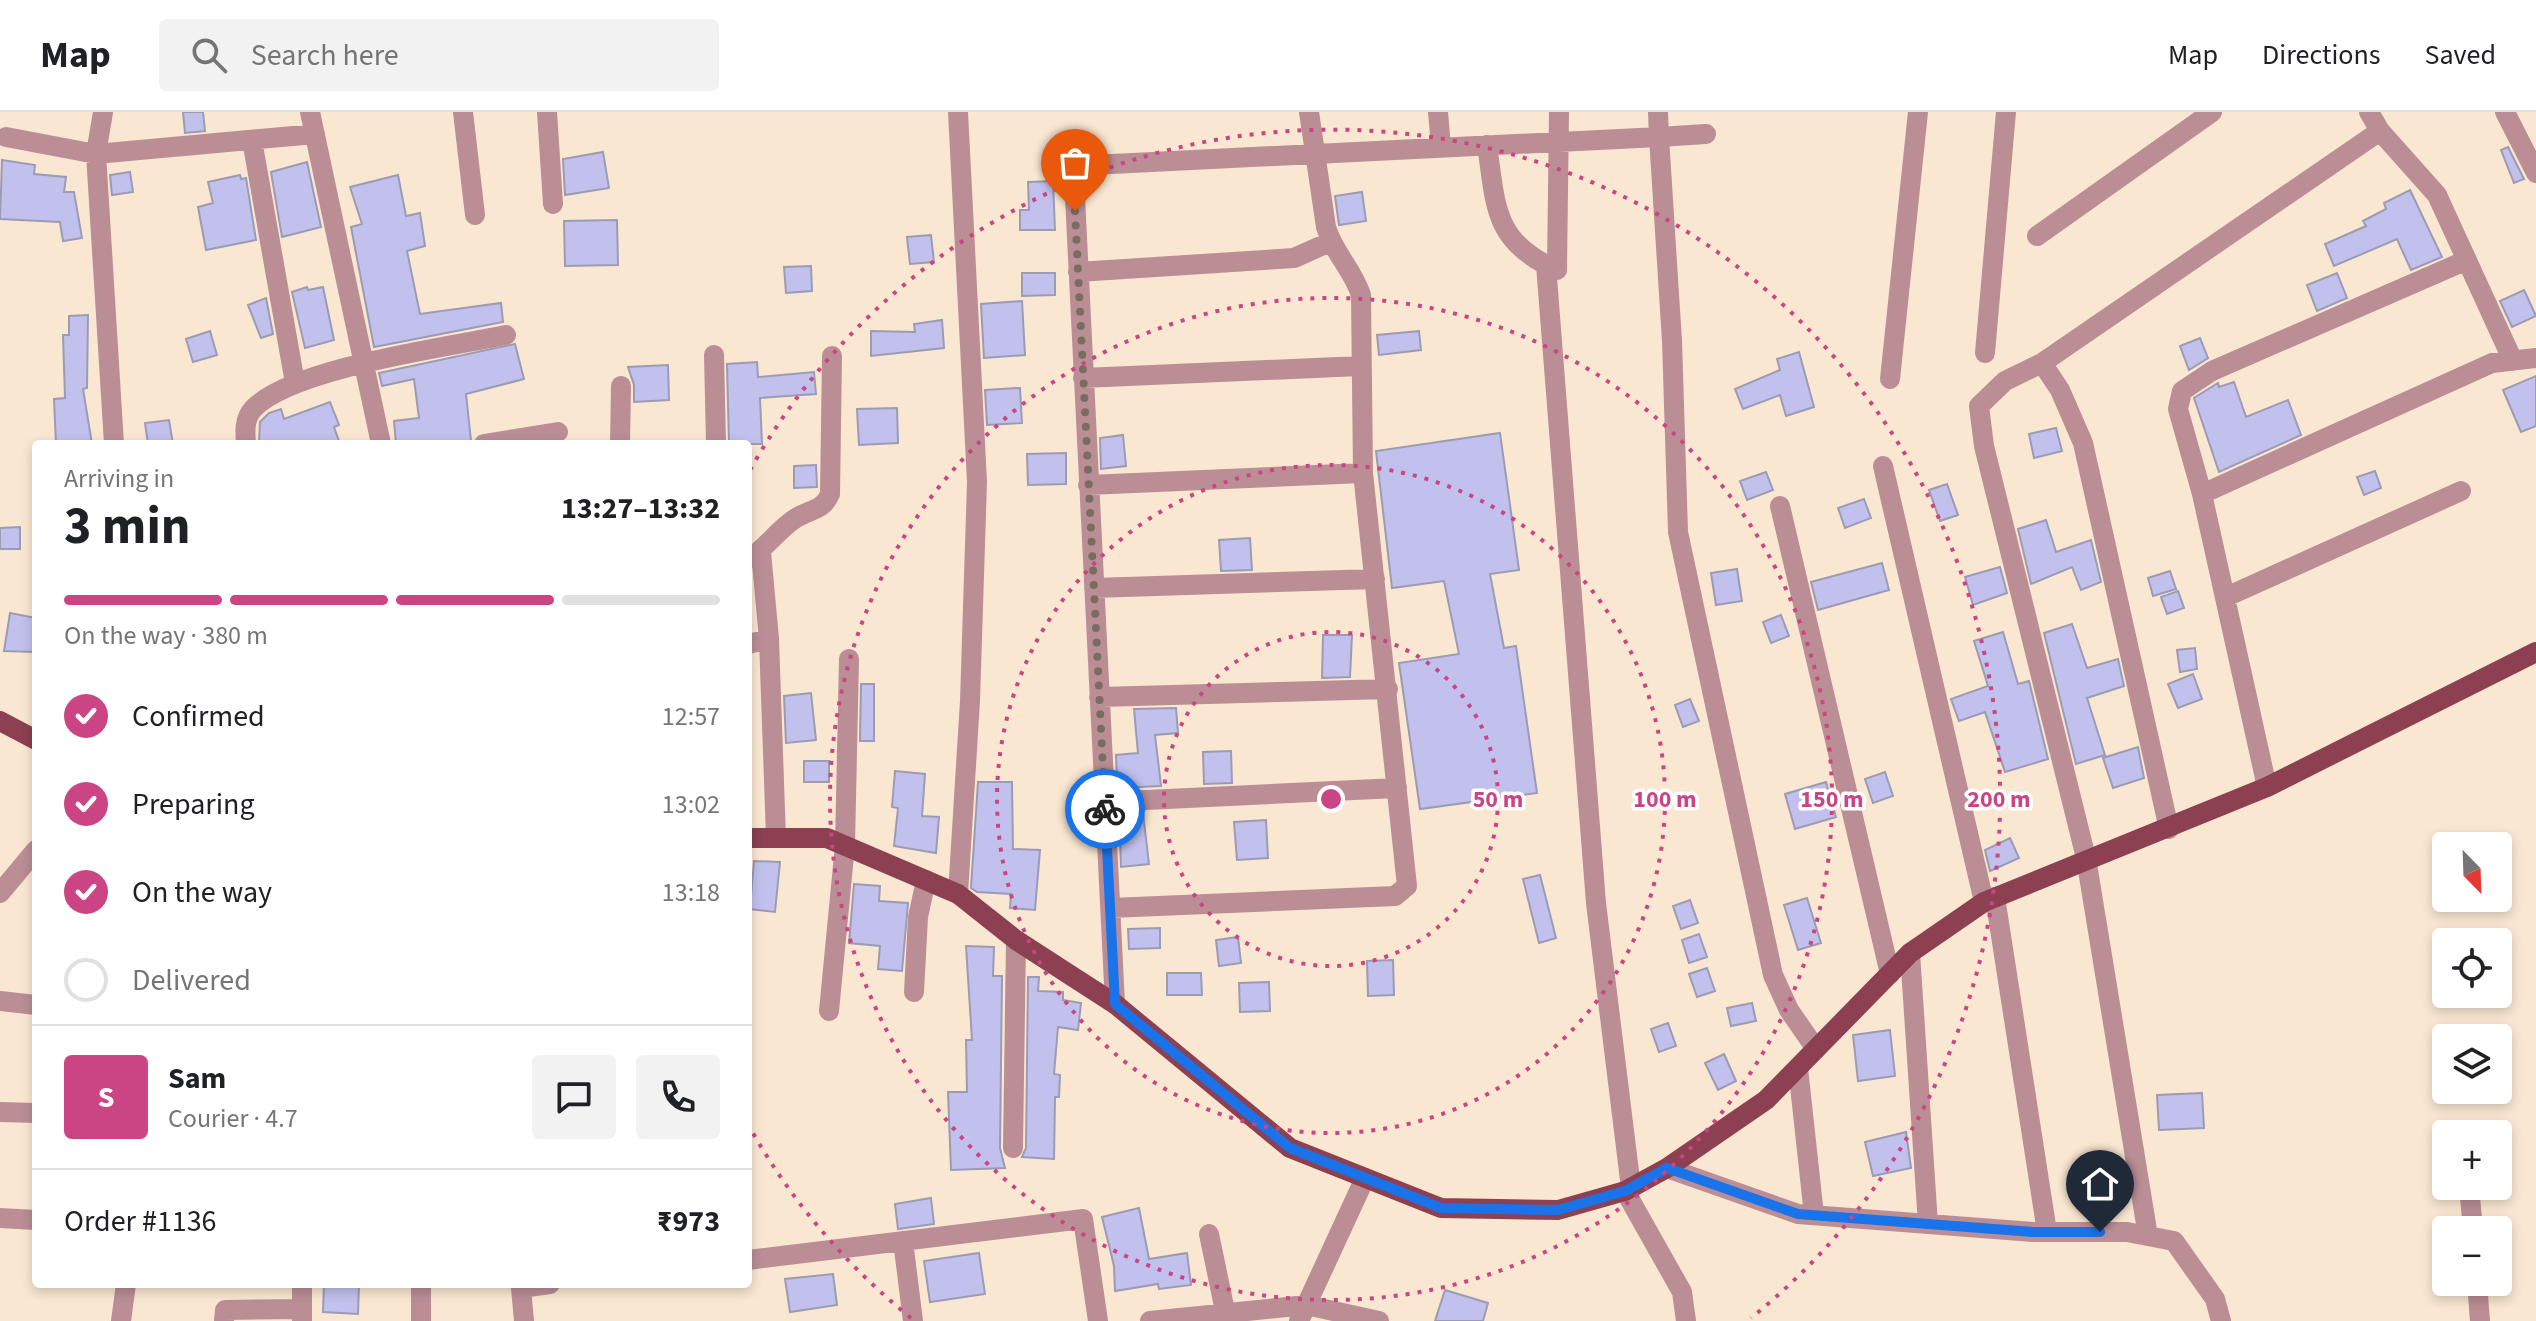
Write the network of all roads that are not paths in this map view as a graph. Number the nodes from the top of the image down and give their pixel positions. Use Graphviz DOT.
graph roads {
  1 [pos="103,112"];
  2 [pos="310,112"];
  3 [pos="463,112"];
  4 [pos="547,112"];
  5 [pos="958,112"];
  6 [pos="1309,112"];
  7 [pos="1438,112"];
  8 [pos="1559,112"];
  9 [pos="1658,112"];
  10 [pos="1918,112"];
  11 [pos="2006,112"];
  12 [pos="2212,112"];
  13 [pos="2369,112"];
  14 [pos="2505,112"];
  15 [pos="2380,131"];
  16 [pos="315,134"];
  17 [pos="1706,134"];
  18 [pos="6,137"];
  19 [pos="1659,137"];
  20 [pos="252,140"];
  21 [pos="1561,141"];
  22 [pos="1487,145"];
  23 [pos="1441,147"];
  24 [pos="96,154"];
  25 [pos="1313,155"];
  26 [pos="2536,173"];
  27 [pos="553,204"];
  28 [pos="475,215"];
  29 [pos="2037,236"];
  30 [pos="1330,242"];
  31 [pos="2467,260"];
  32 [pos="1546,265"];
  33 [pos="1078,272"];
  34 [pos="506,335"];
  35 [pos="1985,353"];
  36 [pos="714,355"];
  37 [pos="832,356"];
  38 [pos="2536,358"];
  39 [pos="2513,361"];
  40 [pos="2042,363"];
  41 [pos="365,365"];
  42 [pos="1360,366"];
  43 [pos="1083,378"];
  44 [pos="1890,379"];
  45 [pos="295,383"];
  46 [pos="621,386"];
  47 [pos="558,432"];
  48 [pos="114,440"];
  49 [pos="245,440"];
  50 [pos="380,440"];
  51 [pos="509,440"];
  52 [pos="620,440"];
  53 [pos="716,440"];
  54 [pos="1883,466"];
  55 [pos="1363,473"];
  56 [pos="1088,485"];
  57 [pos="2461,491"];
  58 [pos="2202,494"];
  59 [pos="1780,506"];
  60 [pos="754,556"];
  61 [pos="1375,579"];
  62 [pos="1094,588"];
  63 [pos="2226,597"];
  64 [pos="769,639"];
  65 [pos="752,643"];
  66 [pos="2536,652"];
  67 [pos="849,659"];
  68 [pos="1388,689"];
  69 [pos="1099,697"];
  70 [pos="0,721"];
  71 [pos="32,738"];
  72 [pos="2267,787"];
  73 [pos="1397,788"];
  74 [pos="1104,802"];
  75 [pos="2169,829"];
  76 [pos="752,838"];
  77 [pos="776,838"];
  78 [pos="845,845"];
  79 [pos="32,855"];
  80 [pos="2086,858"];
  81 [pos="926,880"];
  82 [pos="0,893"];
  83 [pos="958,894"];
  84 [pos="1989,900"];
  85 [pos="1110,908"];
  86 [pos="1016,940"];
  87 [pos="1910,953"];
  88 [pos="1890,974"];
  89 [pos="914,992"];
  90 [pos="0,1001"];
  91 [pos="1115,1004"];
  92 [pos="32,1005"];
  93 [pos="829,1011"];
  94 [pos="1816,1049"];
  95 [pos="1798,1068"];
  96 [pos="0,1112"];
  97 [pos="32,1113"];
  98 [pos="1013,1148"];
  99 [pos="1667,1168"];
  100 [pos="1365,1178"];
  101 [pos="1628,1189"];
  102 [pos="1814,1215"];
  103 [pos="0,1218"];
  104 [pos="32,1220"];
  105 [pos="1928,1224"];
  106 [pos="2047,1232"];
  107 [pos="1209,1234"];
  108 [pos="2148,1236"];
  109 [pos="903,1241"];
  110 [pos="752,1260"];
  111 [pos="125,1288"];
  112 [pos="302,1288"];
  113 [pos="421,1288"];
  114 [pos="521,1288"];
  115 [pos="2478,1296"];
  116 [pos="1225,1311"];
  117 [pos="1303,1313"];
  118 [pos="302,1315"];
  119 [pos="121,1321"];
  120 [pos="224,1321"];
  121 [pos="421,1321"];
  122 [pos="524,1321"];
  123 [pos="913,1321"];
  124 [pos="1098,1321"];
  125 [pos="1150,1321"];
  126 [pos="1379,1321"];
  127 [pos="1686,1321"];
  128 [pos="2221,1321"];
  129 [pos="2480,1321"];
  1 -- 24 [label="street"];
  2 -- 16 [label="street"];
  3 -- 28 [label="street"];
  4 -- 27 [label="street"];
  5 -- 83 [label="street"];
  6 -- 25 [label="street"];
  7 -- 23 [label="street"];
  8 -- 21 [label="street"];
  9 -- 19 [label="street"];
  10 -- 44 [label="street"];
  11 -- 35 [label="street"];
  12 -- 29 [label="street"];
  13 -- 15 [label="street"];
  14 -- 26 [label="street"];
  15 -- 31 [label="street"];
  15 -- 40 [label="street"];
  16 -- 20 [label="street"];
  16 -- 41 [label="street"];
  17 -- 19 [label="street"];
  18 -- 24 [label="street"];
  19 -- 21 [label="street"];
  19 -- 94 [label="street"];
  20 -- 24 [label="street"];
  20 -- 45 [label="street"];
  21 -- 22 [label="street"];
  21 -- 32 [label="street"];
  22 -- 23 [label="street"];
  22 -- 32 [label="street"];
  23 -- 25 [label="street"];
  24 -- 48 [label="street"];
  25 -- 30 [label="street"];
  25 -- 33 [label="street"];
  30 -- 33 [label="street"];
  30 -- 42 [label="street"];
  31 -- 39 [label="street"];
  31 -- 58 [label="street"];
  32 -- 101 [label="street"];
  33 -- 43 [label="street"];
  34 -- 41 [label="street"];
  36 -- 53 [label="street"];
  37 -- 60 [label="street"];
  38 -- 39 [label="street"];
  39 -- 58 [label="street"];
  40 -- 75 [label="street"];
  40 -- 80 [label="street"];
  41 -- 45 [label="street"];
  41 -- 50 [label="street"];
  42 -- 43 [label="street"];
  42 -- 55 [label="street"];
  43 -- 56 [label="street"];
  45 -- 49 [label="street"];
  46 -- 52 [label="street"];
  47 -- 51 [label="street"];
  54 -- 84 [label="street"];
  55 -- 56 [label="street"];
  55 -- 61 [label="street"];
  56 -- 62 [label="street"];
  57 -- 63 [label="street"];
  58 -- 63 [label="street"];
  59 -- 88 [label="street"];
  60 -- 64 [label="street"];
  61 -- 62 [label="street"];
  61 -- 68 [label="street"];
  62 -- 69 [label="street"];
  63 -- 72 [label="street"];
  64 -- 65 [label="street"];
  64 -- 77 [label="street"];
  66 -- 72 [label="main road"];
  67 -- 78 [label="street"];
  68 -- 69 [label="street"];
  68 -- 73 [label="street"];
  69 -- 74 [label="street"];
  70 -- 71 [label="main road"];
  72 -- 75 [label="main road"];
  73 -- 74 [label="street"];
  73 -- 85 [label="street"];
  74 -- 85 [label="street"];
  75 -- 80 [label="main road"];
  76 -- 77 [label="main road"];
  77 -- 78 [label="main road"];
  78 -- 81 [label="main road"];
  78 -- 93 [label="street"];
  79 -- 82 [label="street"];
  80 -- 84 [label="main road"];
  80 -- 108 [label="street"];
  81 -- 83 [label="main road"];
  81 -- 89 [label="street"];
  83 -- 86 [label="main road"];
  84 -- 87 [label="main road"];
  84 -- 106 [label="street"];
  85 -- 91 [label="street"];
  86 -- 91 [label="main road"];
  86 -- 98 [label="street"];
  87 -- 88 [label="main road"];
  87 -- 105 [label="street"];
  88 -- 94 [label="main road"];
  90 -- 92 [label="street"];
  91 -- 100 [label="main road"];
  94 -- 95 [label="main road"];
  95 -- 99 [label="main road"];
  95 -- 102 [label="street"];
  96 -- 97 [label="street"];
  99 -- 101 [label="main road"];
  99 -- 102 [label="street"];
  100 -- 101 [label="main road"];
  100 -- 117 [label="street"];
  101 -- 127 [label="street"];
  102 -- 105 [label="street"];
  103 -- 104 [label="street"];
  105 -- 106 [label="street"];
  106 -- 108 [label="street"];
  107 -- 116 [label="street"];
  108 -- 128 [label="street"];
  109 -- 110 [label="street"];
  109 -- 123 [label="street"];
  109 -- 124 [label="street"];
  111 -- 119 [label="street"];
  112 -- 118 [label="street"];
  113 -- 121 [label="street"];
  114 -- 122 [label="street"];
  115 -- 129 [label="street"];
  116 -- 117 [label="street"];
  116 -- 125 [label="street"];
  117 -- 126 [label="street"];
  118 -- 120 [label="street"];
}
